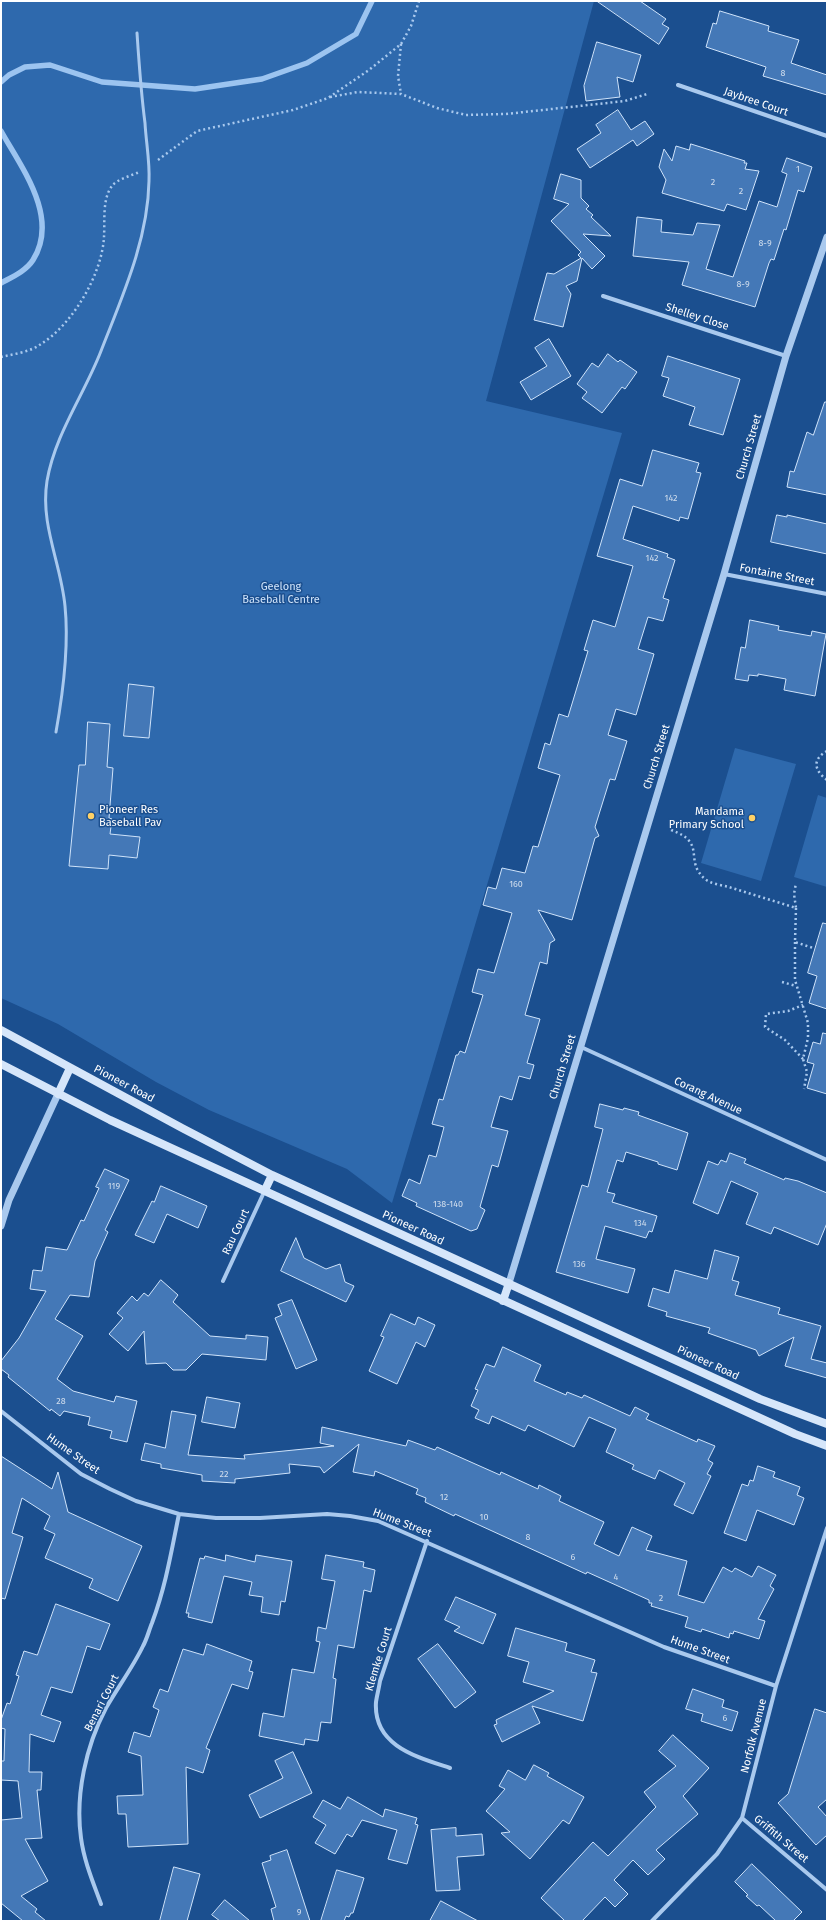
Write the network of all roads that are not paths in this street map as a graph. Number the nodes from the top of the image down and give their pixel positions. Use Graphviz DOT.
graph roads {
  1 [pos="136,33"];
  2 [pos="678,85"];
  3 [pos="827,136"];
  4 [pos="827,238"];
  5 [pos="603,296"];
  6 [pos="786,356"];
  7 [pos="724,574"];
  8 [pos="827,594"];
  9 [pos="56,732"];
  10 [pos="1,1030"];
  11 [pos="581,1047"];
  12 [pos="1,1064"];
  13 [pos="70,1068"];
  14 [pos="58,1094"];
  15 [pos="827,1160"];
  16 [pos="272,1175"];
  17 [pos="265,1190"];
  18 [pos="1,1226"];
  19 [pos="223,1281"];
  20 [pos="509,1283"];
  21 [pos="503,1301"];
  22 [pos="1,1411"];
  23 [pos="827,1424"];
  24 [pos="827,1446"];
  25 [pos="179,1514"];
  26 [pos="827,1528"];
  27 [pos="427,1541"];
  28 [pos="776,1686"];
  29 [pos="450,1768"];
  30 [pos="742,1818"];
  31 [pos="827,1890"];
  32 [pos="101,1904"];
  33 [pos="652,1921"];
  1 -- 9 [label="lane"];
  2 -- 3 [label="street, Jaybree Court"];
  4 -- 6 [label="street, Church Street"];
  5 -- 6 [label="street, Shelley Close"];
  6 -- 7 [label="street, Church Street"];
  7 -- 8 [label="street, Fontaine Street"];
  7 -- 11 [label="street, Church Street"];
  10 -- 13 [label="main road, Pioneer Road"];
  11 -- 15 [label="street, Corang Avenue"];
  11 -- 20 [label="street, Church Street"];
  12 -- 14 [label="main road"];
  13 -- 14 [label="main road"];
  13 -- 16 [label="main road, Pioneer Road"];
  14 -- 17 [label="main road"];
  14 -- 18 [label="street"];
  16 -- 17 [label="main road"];
  16 -- 20 [label="main road, Pioneer Road"];
  17 -- 19 [label="street, Rau Court"];
  17 -- 21 [label="main road"];
  20 -- 21 [label="main road"];
  20 -- 23 [label="main road, Pioneer Road"];
  21 -- 24 [label="main road"];
  22 -- 25 [label="street, Hume Street"];
  25 -- 27 [label="street, Hume Street"];
  25 -- 32 [label="street, Benari Court"];
  26 -- 28 [label="street, Norfolk Avenue"];
  27 -- 28 [label="street, Hume Street"];
  27 -- 29 [label="street, Klemke Court"];
  28 -- 30 [label="street, Norfolk Avenue"];
  30 -- 31 [label="street, Griffith Street"];
  30 -- 33 [label="street, Norfolk Avenue"];
}
